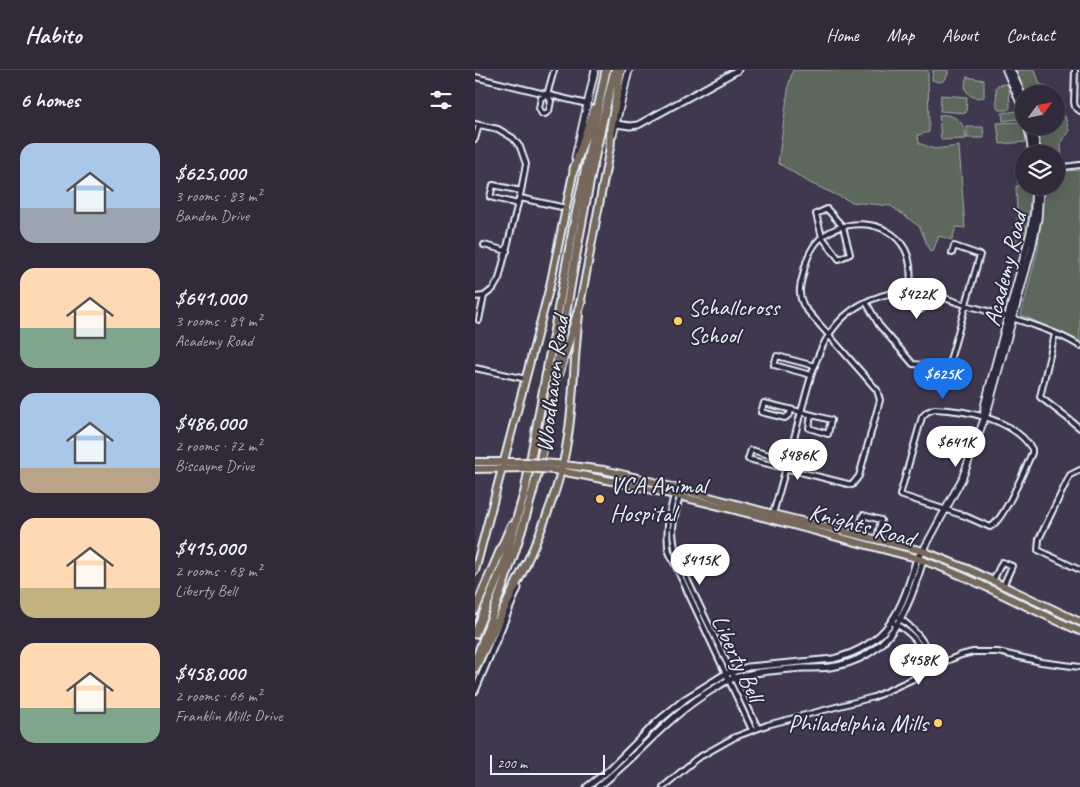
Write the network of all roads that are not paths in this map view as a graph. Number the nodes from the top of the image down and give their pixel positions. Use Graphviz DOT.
graph roads {
  1 [pos="554,70"];
  2 [pos="595,70"];
  3 [pos="615,70"];
  4 [pos="621,70"];
  5 [pos="629,70"];
  6 [pos="738,70"];
  7 [pos="1006,70"];
  8 [pos="1011,70"];
  9 [pos="1075,70"];
  10 [pos="606,71"];
  11 [pos="475,77"];
  12 [pos="1018,85"];
  13 [pos="1015,91"];
  14 [pos="547,95"];
  15 [pos="587,104"];
  16 [pos="1080,111"];
  17 [pos="477,124"];
  18 [pos="616,124"];
  19 [pos="475,139"];
  20 [pos="610,147"];
  21 [pos="1080,165"];
  22 [pos="1065,167"];
  23 [pos="574,169"];
  24 [pos="521,191"];
  25 [pos="1034,195"];
  26 [pos="1040,195"];
  27 [pos="520,198"];
  28 [pos="518,204"];
  29 [pos="565,208"];
  30 [pos="843,227"];
  31 [pos="822,237"];
  32 [pos="484,245"];
  33 [pos="507,251"];
  34 [pos="952,254"];
  35 [pos="912,291"];
  36 [pos="926,293"];
  37 [pos="484,296"];
  38 [pos="475,297"];
  39 [pos="581,302"];
  40 [pos="865,302"];
  41 [pos="966,305"];
  42 [pos="1011,318"];
  43 [pos="479,320"];
  44 [pos="829,333"];
  45 [pos="1055,334"];
  46 [pos="1080,346"];
  47 [pos="815,366"];
  48 [pos="475,368"];
  49 [pos="811,375"];
  50 [pos="526,379"];
  51 [pos="550,410"];
  52 [pos="791,410"];
  53 [pos="801,412"];
  54 [pos="811,415"];
  55 [pos="984,417"];
  56 [pos="1080,428"];
  57 [pos="787,460"];
  58 [pos="504,461"];
  59 [pos="475,462"];
  60 [pos="525,465"];
  61 [pos="558,467"];
  62 [pos="502,468"];
  63 [pos="786,468"];
  64 [pos="475,469"];
  65 [pos="1080,470"];
  66 [pos="527,478"];
  67 [pos="678,493"];
  68 [pos="946,510"];
  69 [pos="773,514"];
  70 [pos="858,534"];
  71 [pos="877,539"];
  72 [pos="923,551"];
  73 [pos="920,559"];
  74 [pos="526,564"];
  75 [pos="1080,570"];
  76 [pos="475,571"];
  77 [pos="993,581"];
  78 [pos="1003,586"];
  79 [pos="1000,594"];
  80 [pos="475,610"];
  81 [pos="898,618"];
  82 [pos="1080,622"];
  83 [pos="895,624"];
  84 [pos="1080,630"];
  85 [pos="475,634"];
  86 [pos="475,662"];
  87 [pos="935,666"];
  88 [pos="1080,666"];
  89 [pos="475,668"];
  90 [pos="728,673"];
  91 [pos="731,679"];
  92 [pos="475,691"];
  93 [pos="758,728"];
  94 [pos="752,730"];
  95 [pos="587,787"];
  96 [pos="598,787"];
  97 [pos="663,787"];
  1 -- 14 [label="street"];
  2 -- 15 [label="main road, Woodhaven Road"];
  3 -- 51 [label="highway, Woodhaven Road"];
  4 -- 20 [label="highway"];
  5 -- 18 [label="main road, Woodhaven Road"];
  6 -- 18 [label="street"];
  7 -- 13 [label="main road"];
  8 -- 12 [label="main road"];
  9 -- 16 [label="street"];
  10 -- 23 [label="highway"];
  10 -- 66 [label="highway, Woodhaven Road"];
  11 -- 14 [label="street"];
  14 -- 14 [label="street"];
  14 -- 15 [label="street"];
  15 -- 23 [label="main road, Woodhaven Road"];
  17 -- 19 [label="street"];
  17 -- 24 [label="street"];
  18 -- 20 [label="main road, Woodhaven Road"];
  20 -- 39 [label="main road, Woodhaven Road"];
  21 -- 22 [label="street"];
  23 -- 29 [label="main road, Woodhaven Road"];
  24 -- 27 [label="street"];
  24 -- 28 [label="street"];
  25 -- 42 [label="main road, Academy Road"];
  26 -- 42 [label="main road, Academy Road"];
  27 -- 28 [label="street"];
  27 -- 29 [label="street"];
  28 -- 33 [label="street"];
  29 -- 50 [label="main road, Woodhaven Road"];
  30 -- 31 [label="street"];
  30 -- 31 [label="street"];
  30 -- 31 [label="street"];
  30 -- 35 [label="street"];
  31 -- 44 [label="street"];
  32 -- 33 [label="street"];
  33 -- 37 [label="street"];
  34 -- 41 [label="street"];
  35 -- 36 [label="street"];
  35 -- 36 [label="street"];
  35 -- 40 [label="street"];
  36 -- 41 [label="street"];
  37 -- 38 [label="street"];
  37 -- 43 [label="street"];
  39 -- 51 [label="highway"];
  39 -- 61 [label="main road, Woodhaven Road"];
  40 -- 41 [label="street"];
  40 -- 44 [label="street"];
  41 -- 42 [label="street"];
  42 -- 45 [label="street"];
  42 -- 55 [label="main road, Academy Road"];
  44 -- 47 [label="street"];
  44 -- 63 [label="street"];
  45 -- 46 [label="street"];
  45 -- 56 [label="street"];
  47 -- 49 [label="street"];
  47 -- 49 [label="street"];
  48 -- 50 [label="street"];
  49 -- 53 [label="street"];
  50 -- 58 [label="main road, Woodhaven Road"];
  51 -- 86 [label="highway, Woodhaven Road"];
  52 -- 52 [label="street"];
  52 -- 53 [label="street"];
  53 -- 54 [label="street"];
  53 -- 57 [label="street"];
  54 -- 54 [label="street"];
  55 -- 68 [label="main road, Academy Road"];
  55 -- 68 [label="street"];
  55 -- 68 [label="street"];
  57 -- 63 [label="street"];
  57 -- 63 [label="street"];
  58 -- 59 [label="main road, Knights Road"];
  58 -- 60 [label="main road, Knights Road"];
  58 -- 62 [label="main road, Woodhaven Road"];
  60 -- 61 [label="main road, Knights Road, bridge"];
  60 -- 62 [label="main road, Knights Road"];
  61 -- 67 [label="main road, Knights Road"];
  61 -- 74 [label="main road, Woodhaven Road"];
  62 -- 64 [label="main road, Knights Road"];
  62 -- 76 [label="main road, Woodhaven Road"];
  63 -- 69 [label="street"];
  65 -- 75 [label="street"];
  66 -- 80 [label="highway"];
  66 -- 85 [label="highway, Woodhaven Road"];
  67 -- 69 [label="main road, Knights Road"];
  67 -- 73 [label="main road, Knights Road"];
  67 -- 90 [label="street, Liberty Bell"];
  68 -- 72 [label="main road, Academy Road"];
  69 -- 70 [label="main road, Knights Road"];
  70 -- 71 [label="main road, Knights Road"];
  70 -- 71 [label="street"];
  71 -- 72 [label="main road, Knights Road"];
  72 -- 73 [label="main road, Academy Road"];
  72 -- 77 [label="main road, Knights Road"];
  73 -- 79 [label="main road, Knights Road"];
  73 -- 81 [label="street"];
  74 -- 89 [label="highway"];
  74 -- 92 [label="street, Woodhaven Road"];
  77 -- 78 [label="main road, Knights Road"];
  77 -- 78 [label="street"];
  78 -- 79 [label="main road"];
  78 -- 82 [label="main road, Knights Road"];
  79 -- 84 [label="main road, Knights Road"];
  81 -- 83 [label="street"];
  81 -- 87 [label="street"];
  83 -- 87 [label="street"];
  83 -- 90 [label="street"];
  83 -- 91 [label="street"];
  87 -- 88 [label="street"];
  87 -- 93 [label="street"];
  90 -- 91 [label="street, Liberty Bell"];
  90 -- 95 [label="street"];
  91 -- 93 [label="street, Liberty Bell"];
  91 -- 94 [label="street, Liberty Bell"];
  91 -- 96 [label="street"];
  93 -- 94 [label="street"];
  94 -- 97 [label="street"];
}
